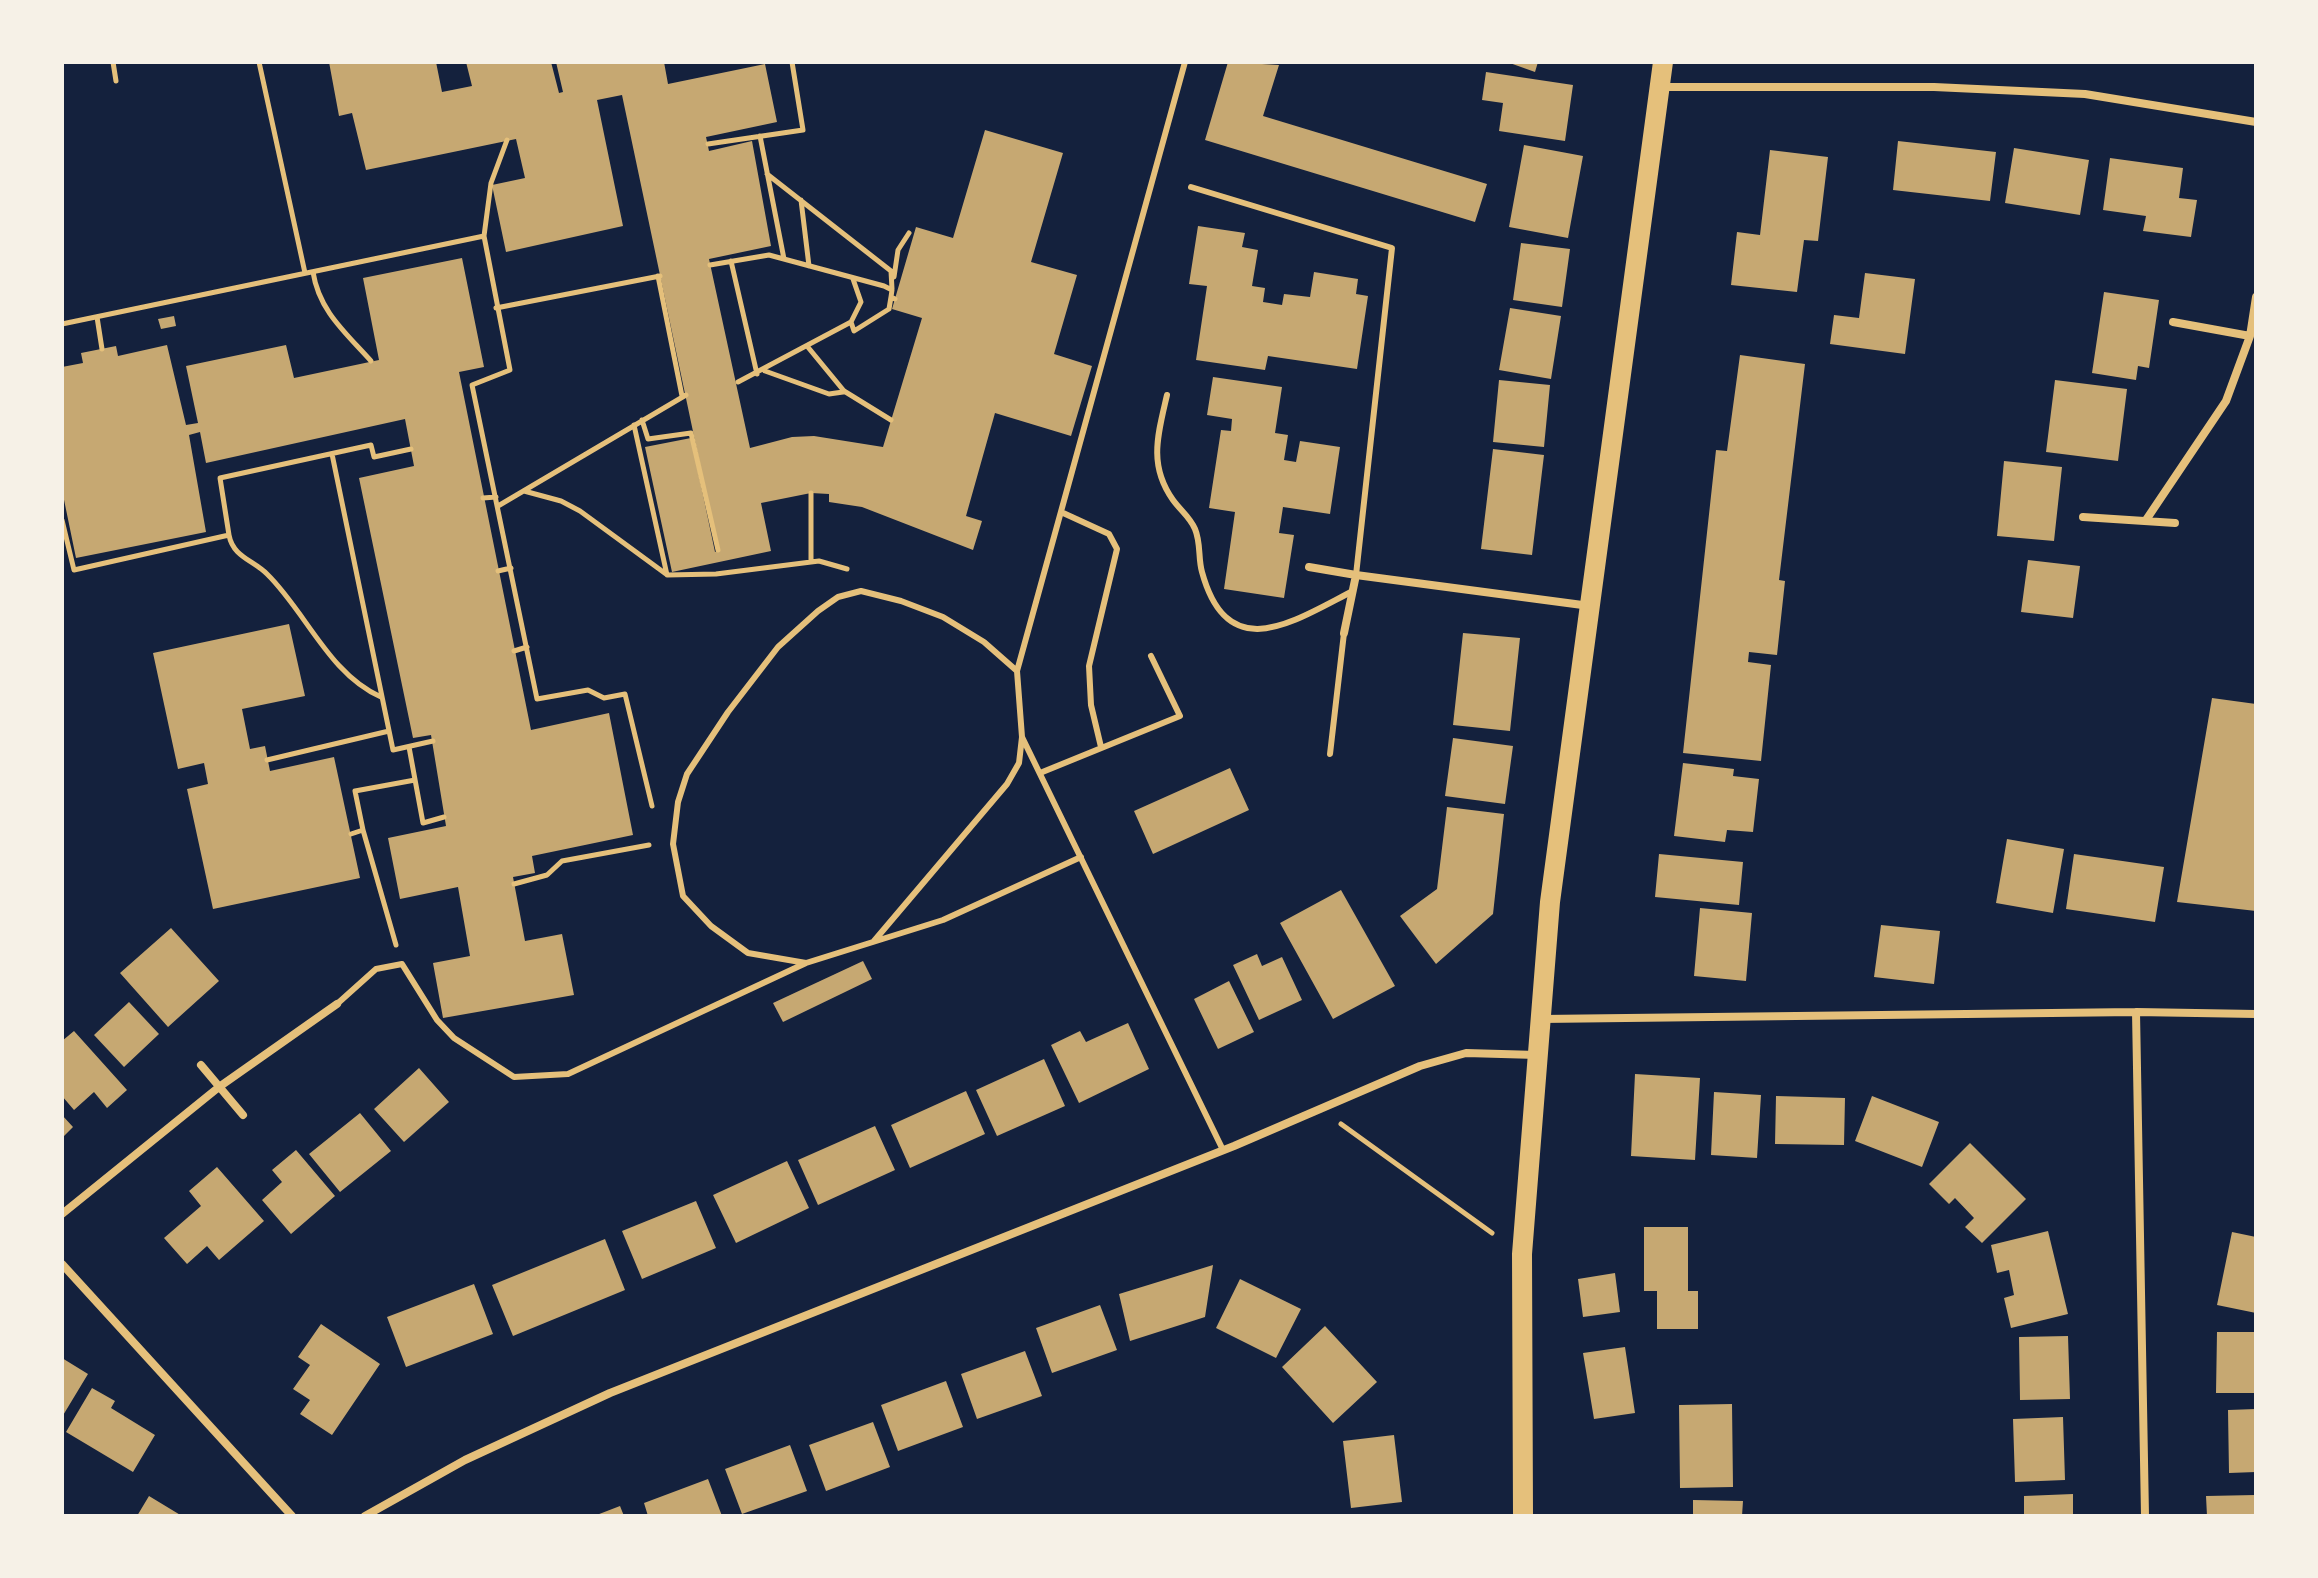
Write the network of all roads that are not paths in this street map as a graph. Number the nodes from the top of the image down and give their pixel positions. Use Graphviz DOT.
graph roads {
  1 [pos="1185,62"];
  2 [pos="1663,62"];
  3 [pos="1660,87"];
  4 [pos="2256,122"];
  5 [pos="1191,187"];
  6 [pos="2256,297"];
  7 [pos="2173,322"];
  8 [pos="2250,336"];
  9 [pos="1167,395"];
  10 [pos="1061,512"];
  11 [pos="2083,517"];
  12 [pos="2146,520"];
  13 [pos="2175,523"];
  14 [pos="1309,567"];
  15 [pos="1356,575"];
  16 [pos="1353,591"];
  17 [pos="1590,606"];
  18 [pos="1344,633"];
  19 [pos="1151,656"];
  20 [pos="1017,671"];
  21 [pos="1022,737"];
  22 [pos="1101,747"];
  23 [pos="1330,754"];
  24 [pos="1040,773"];
  25 [pos="1081,857"];
  26 [pos="874,942"];
  27 [pos="806,963"];
  28 [pos="337,1004"];
  29 [pos="2136,1012"];
  30 [pos="2256,1014"];
  31 [pos="1540,1019"];
  32 [pos="1538,1055"];
  33 [pos="201,1065"];
  34 [pos="219,1087"];
  35 [pos="243,1115"];
  36 [pos="1223,1150"];
  37 [pos="62,1214"];
  38 [pos="62,1264"];
  39 [pos="292,1516"];
  40 [pos="365,1516"];
  41 [pos="1523,1516"];
  42 [pos="2145,1516"];
  1 -- 10 [label="lane"];
  2 -- 3 [label="main road"];
  3 -- 4 [label="street"];
  3 -- 17 [label="main road"];
  5 -- 15 [label="lane"];
  6 -- 8 [label="street"];
  7 -- 8 [label="street"];
  8 -- 12 [label="street"];
  9 -- 16 [label="lane"];
  10 -- 20 [label="lane"];
  10 -- 22 [label="lane"];
  11 -- 12 [label="street"];
  12 -- 13 [label="street"];
  14 -- 15 [label="street"];
  15 -- 16 [label="street"];
  15 -- 17 [label="street"];
  16 -- 18 [label="street"];
  17 -- 31 [label="main road"];
  18 -- 23 [label="lane"];
  19 -- 22 [label="lane"];
  20 -- 21 [label="lane"];
  20 -- 27 [label="lane"];
  21 -- 24 [label="lane"];
  21 -- 26 [label="lane"];
  22 -- 24 [label="lane"];
  24 -- 25 [label="lane"];
  25 -- 26 [label="lane"];
  25 -- 36 [label="lane"];
  26 -- 27 [label="lane"];
  27 -- 28 [label="lane"];
  28 -- 34 [label="street"];
  29 -- 30 [label="street"];
  29 -- 31 [label="street"];
  29 -- 42 [label="street"];
  31 -- 32 [label="main road"];
  32 -- 36 [label="street"];
  32 -- 41 [label="main road"];
  33 -- 34 [label="street"];
  34 -- 35 [label="street"];
  34 -- 37 [label="street"];
  36 -- 40 [label="street"];
  38 -- 39 [label="street"];
}
